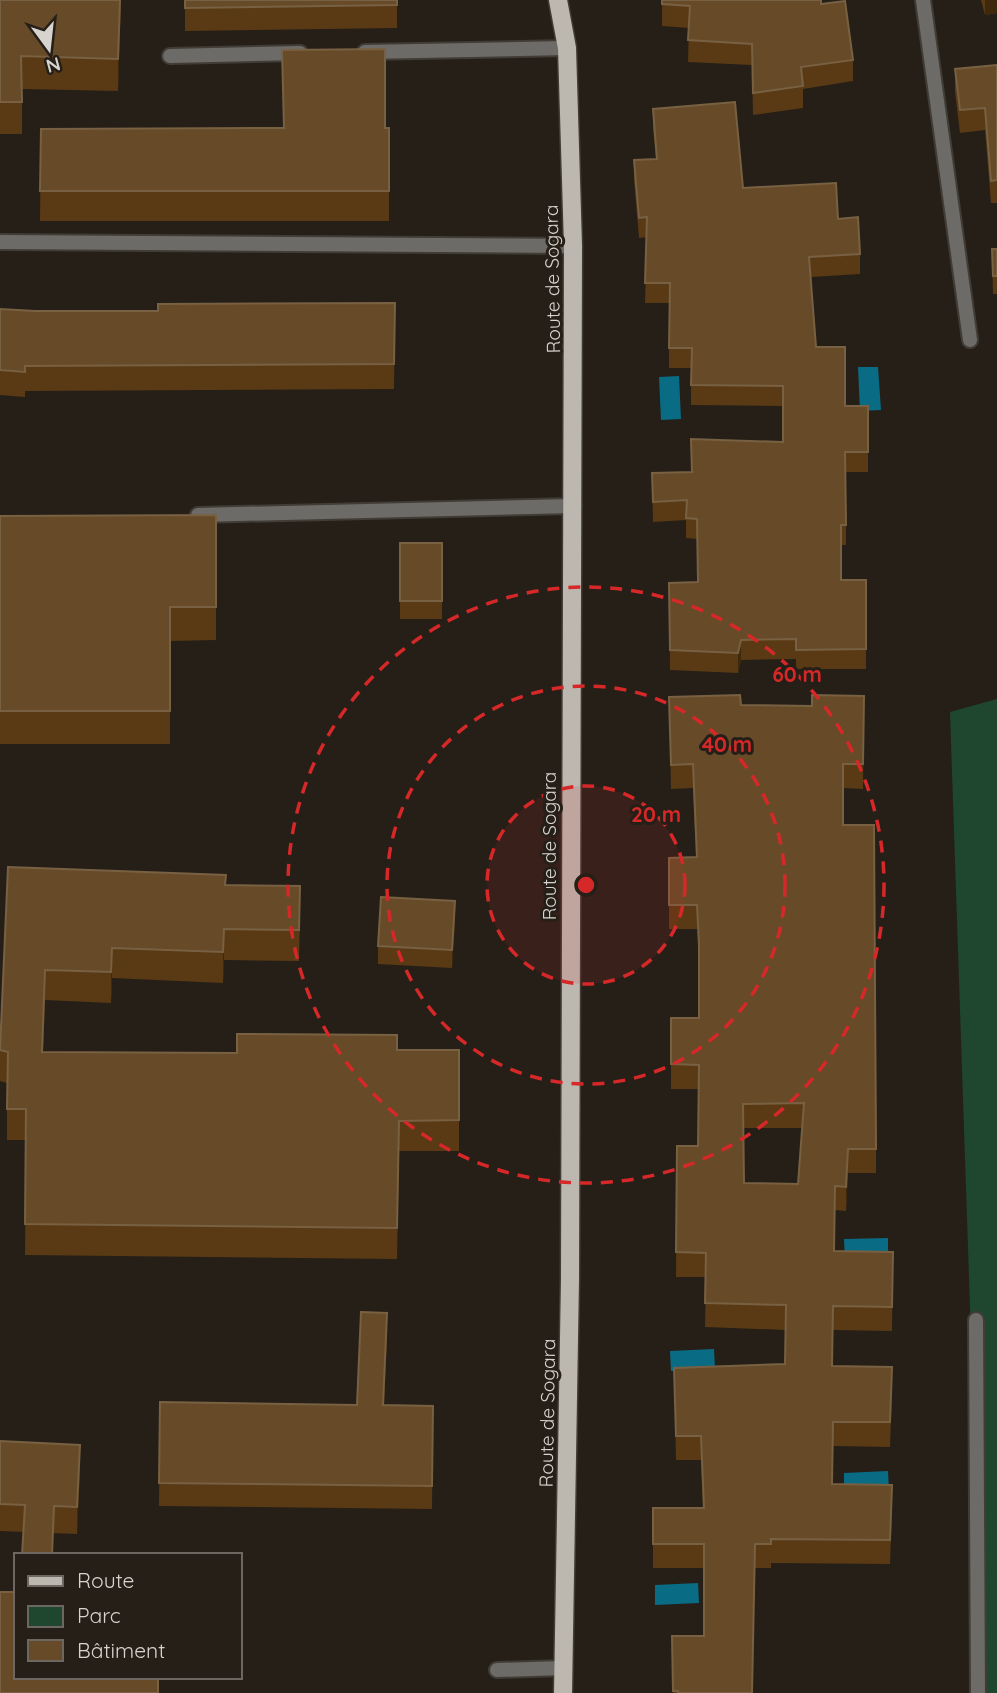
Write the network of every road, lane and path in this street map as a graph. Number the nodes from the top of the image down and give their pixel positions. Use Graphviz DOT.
graph roads {
  1 [pos="558,0"];
  2 [pos="923,0"];
  3 [pos="567,48"];
  4 [pos="348,52"];
  5 [pos="321,53"];
  6 [pos="170,56"];
  7 [pos="0,242"];
  8 [pos="573,246"];
  9 [pos="970,340"];
  10 [pos="574,506"];
  11 [pos="178,516"];
  12 [pos="976,1320"];
  13 [pos="563,1668"];
  14 [pos="497,1670"];
  15 [pos="562,1693"];
  16 [pos="978,1693"];
  1 -- 3 [label="main road, Route de Sogara"];
  2 -- 9 [label="street"];
  3 -- 4 [label="street"];
  3 -- 8 [label="main road, Route de Sogara"];
  5 -- 6 [label="street"];
  7 -- 8 [label="street"];
  8 -- 10 [label="main road, Route de Sogara"];
  10 -- 11 [label="street"];
  10 -- 13 [label="main road, Route de Sogara"];
  12 -- 16 [label="street"];
  13 -- 14 [label="street"];
  13 -- 15 [label="main road, Route de Sogara"];
}
